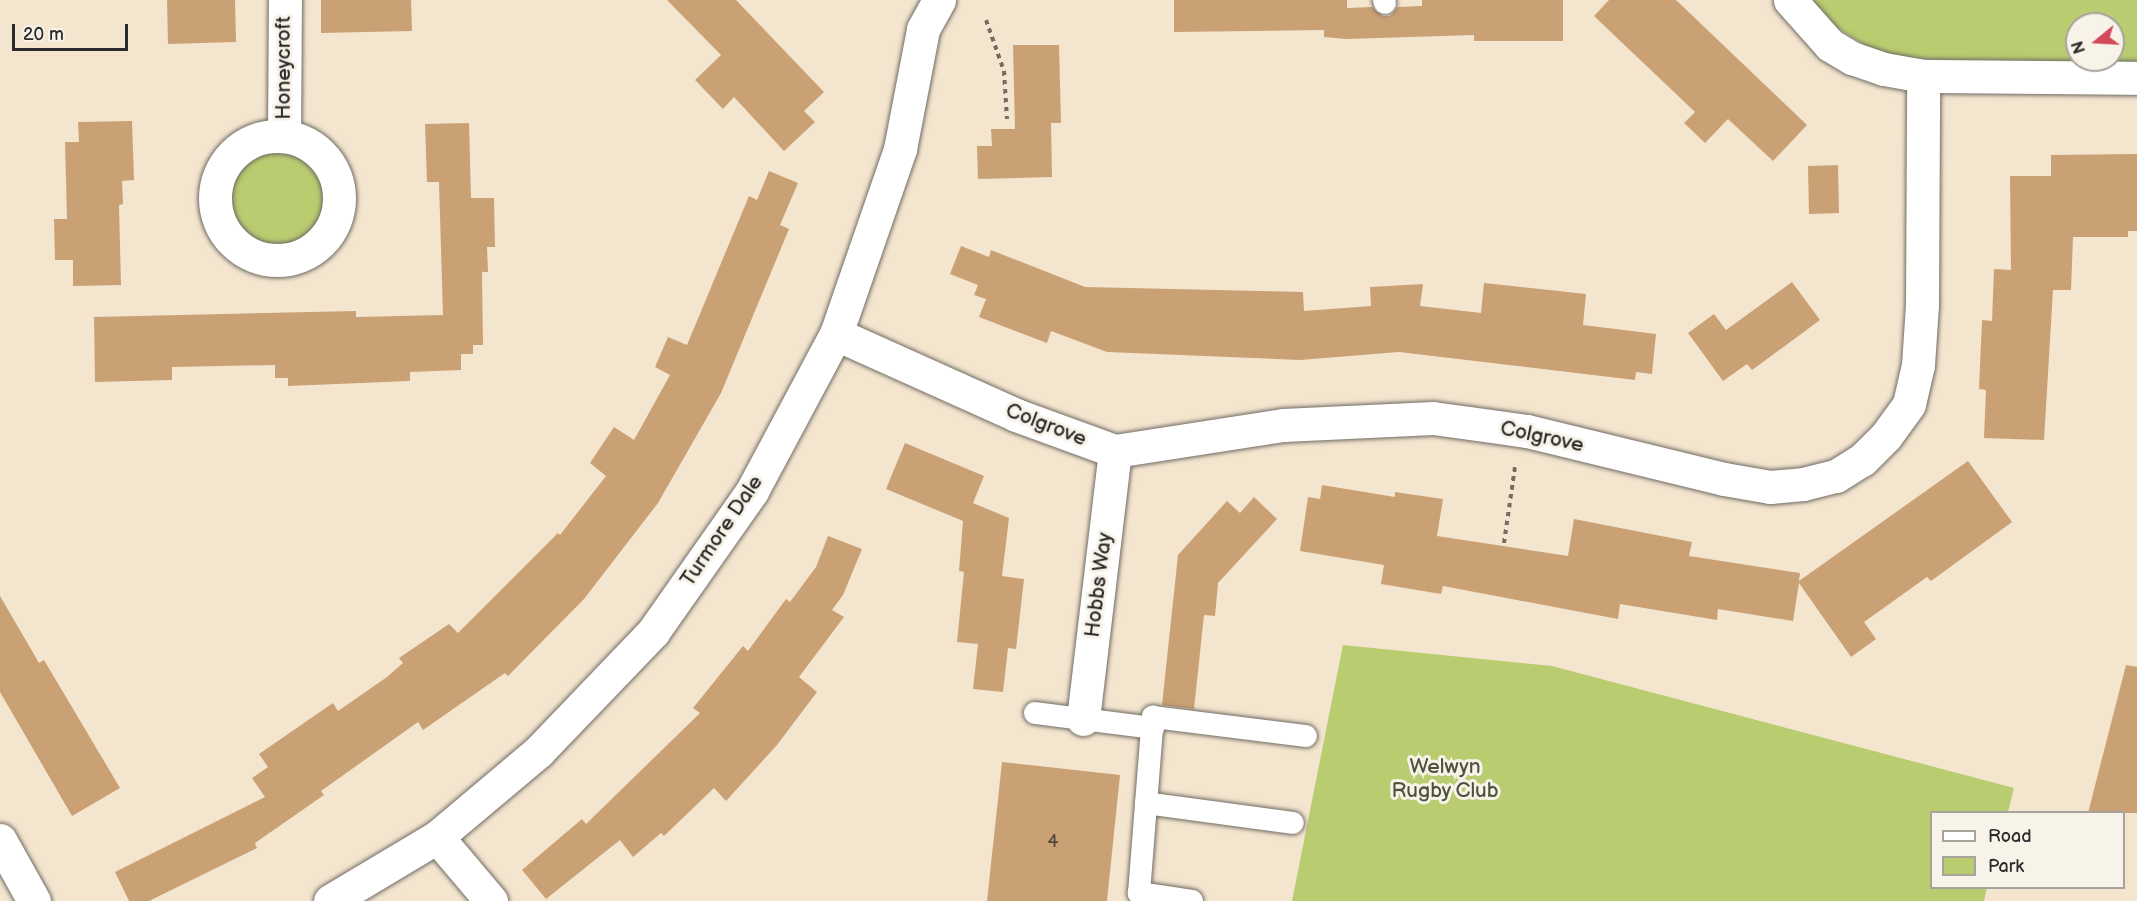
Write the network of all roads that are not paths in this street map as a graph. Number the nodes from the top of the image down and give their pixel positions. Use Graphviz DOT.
graph roads {
  1 [pos="285,0"];
  2 [pos="939,0"];
  3 [pos="1790,0"];
  4 [pos="918,14"];
  5 [pos="1923,76"];
  6 [pos="2137,78"];
  7 [pos="284,135"];
  8 [pos="836,334"];
  9 [pos="1115,451"];
  10 [pos="1035,713"];
  11 [pos="1083,719"];
  12 [pos="1153,728"];
  13 [pos="1306,736"];
  14 [pos="1146,803"];
  15 [pos="1293,823"];
  16 [pos="437,837"];
  17 [pos="0,840"];
  18 [pos="34,901"];
  19 [pos="330,901"];
  20 [pos="491,901"];
  21 [pos="1192,901"];
  1 -- 7 [label="street, Honeycroft"];
  2 -- 4 [label="street, Turmore Dale"];
  3 -- 5 [label="street"];
  4 -- 8 [label="street, Turmore Dale"];
  5 -- 6 [label="street"];
  5 -- 9 [label="street, Colgrove"];
  8 -- 9 [label="street, Colgrove"];
  8 -- 16 [label="street, Turmore Dale"];
  9 -- 11 [label="street, Hobbs Way"];
  10 -- 11 [label="lane"];
  11 -- 12 [label="lane"];
  12 -- 13 [label="lane"];
  12 -- 14 [label="lane"];
  14 -- 15 [label="lane"];
  14 -- 21 [label="lane"];
  16 -- 19 [label="street, Turmore Dale"];
  16 -- 20 [label="street"];
  17 -- 18 [label="street"];
}
